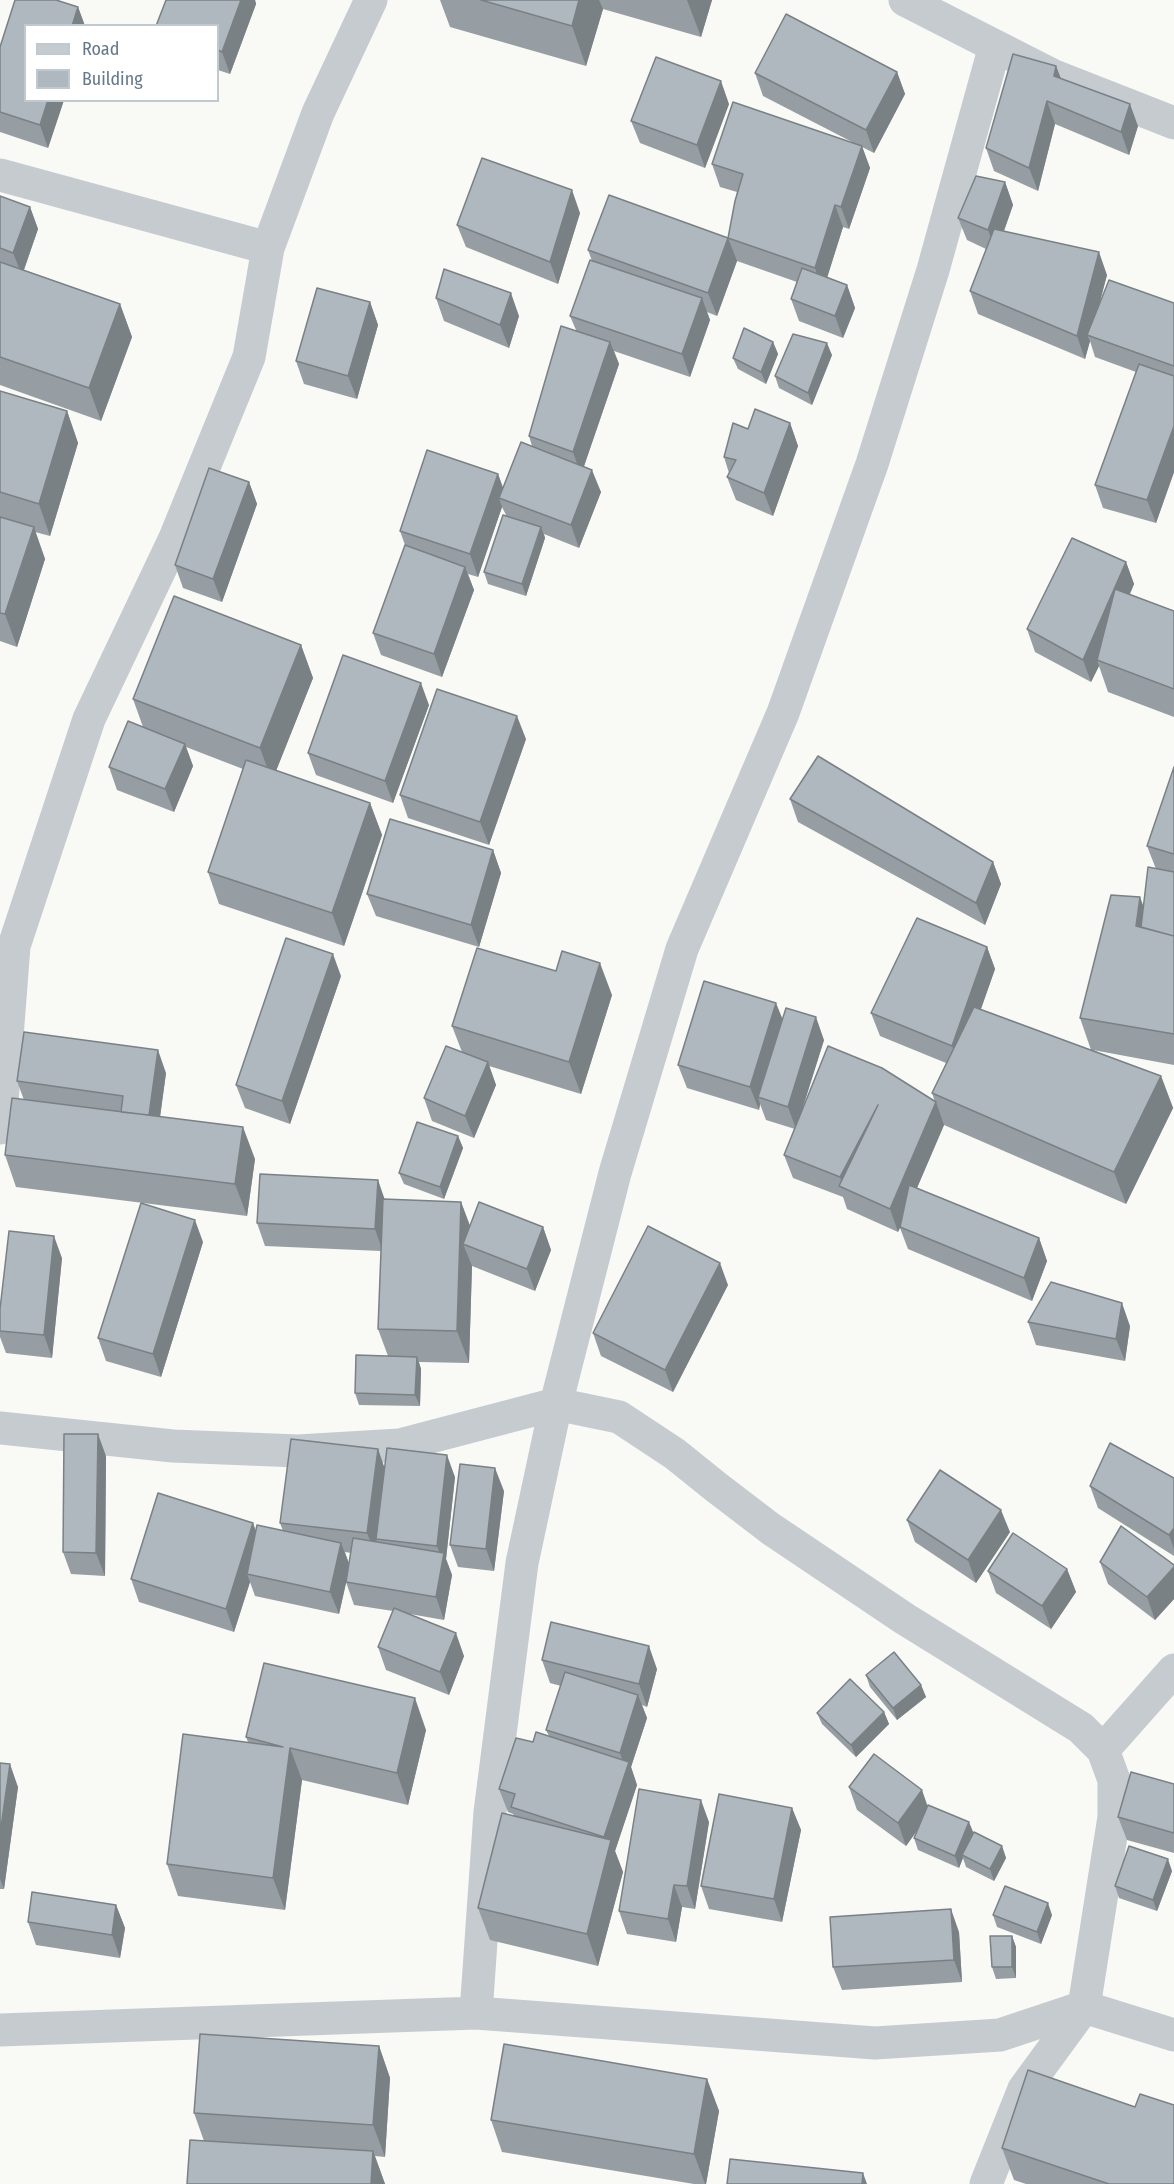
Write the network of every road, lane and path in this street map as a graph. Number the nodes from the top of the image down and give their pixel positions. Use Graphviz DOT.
graph roads {
  1 [pos="370,0"];
  2 [pos="905,0"];
  3 [pos="995,46"];
  4 [pos="1174,123"];
  5 [pos="0,175"];
  6 [pos="268,248"];
  7 [pos="7,944"];
  8 [pos="0,1128"];
  9 [pos="556,1404"];
  10 [pos="0,1428"];
  11 [pos="1174,1670"];
  12 [pos="1103,1750"];
  13 [pos="1084,2007"];
  14 [pos="476,2013"];
  15 [pos="0,2030"];
  16 [pos="1174,2035"];
  17 [pos="986,2184"];
  1 -- 6 [label="street"];
  2 -- 3 [label="street"];
  3 -- 4 [label="street"];
  3 -- 9 [label="street"];
  5 -- 6 [label="street"];
  6 -- 7 [label="street"];
  7 -- 8 [label="street"];
  9 -- 10 [label="street"];
  9 -- 12 [label="street"];
  9 -- 14 [label="street"];
  11 -- 12 [label="street"];
  12 -- 13 [label="street"];
  13 -- 14 [label="street"];
  13 -- 16 [label="street"];
  13 -- 17 [label="street"];
  14 -- 15 [label="street"];
}
